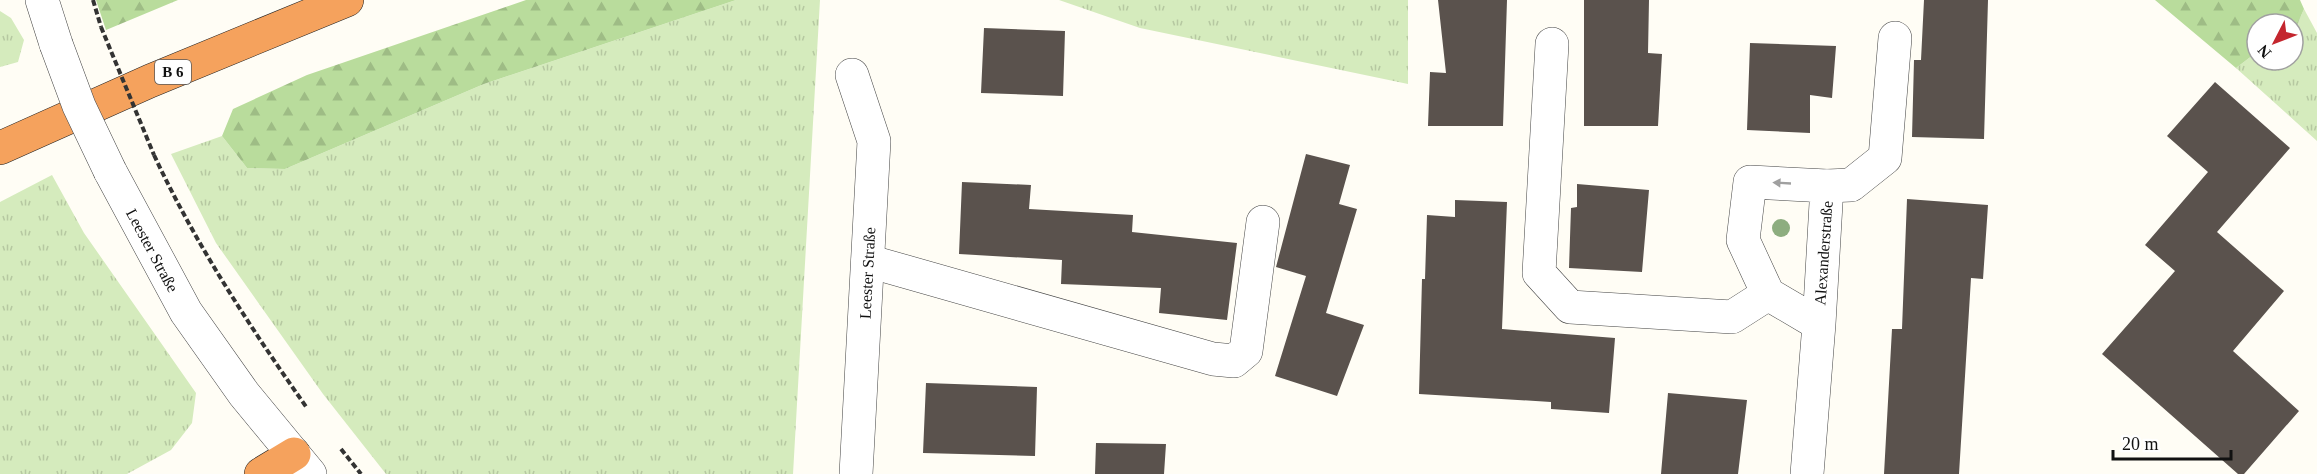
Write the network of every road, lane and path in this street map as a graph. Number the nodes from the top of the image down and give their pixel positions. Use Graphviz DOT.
graph roads {
  1 [pos="42,0"];
  2 [pos="93,0"];
  3 [pos="347,0"];
  4 [pos="1894,38"];
  5 [pos="1552,44"];
  6 [pos="852,75"];
  7 [pos="0,148"];
  8 [pos="1827,186"];
  9 [pos="1263,222"];
  10 [pos="868,261"];
  11 [pos="1768,294"];
  12 [pos="1819,324"];
  13 [pos="312,415"];
  14 [pos="333,440"];
  15 [pos="302,464"];
  16 [pos="261,474"];
  17 [pos="361,474"];
  18 [pos="856,474"];
  19 [pos="1807,474"];
  1 -- 15 [label="street, Leester Straße, bridge"];
  2 -- 13 [label="path, bridge"];
  3 -- 7 [label="highway, B 6"];
  4 -- 8 [label="street"];
  5 -- 11 [label="street"];
  6 -- 10 [label="street, Leester Straße"];
  8 -- 11 [label="street, Alexanderstraße, one-way"];
  8 -- 12 [label="street, Alexanderstraße"];
  9 -- 10 [label="street"];
  10 -- 18 [label="street, Leester Straße"];
  11 -- 12 [label="street, Alexanderstraße"];
  12 -- 19 [label="street, Alexanderstraße"];
  14 -- 17 [label="path"];
  15 -- 16 [label="highway"];
}
